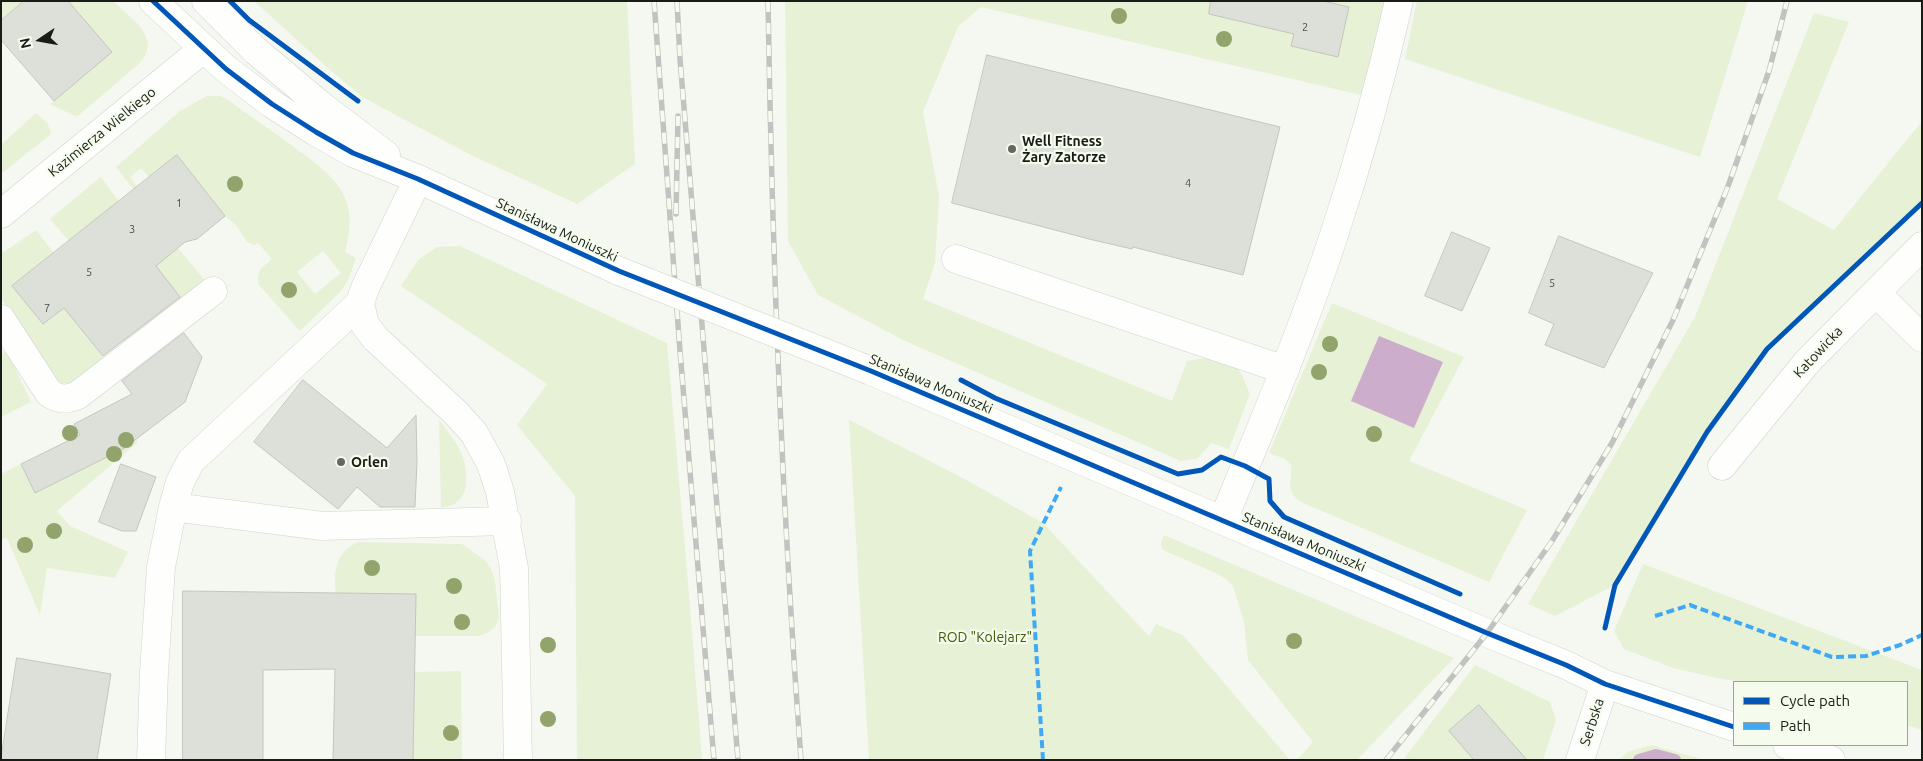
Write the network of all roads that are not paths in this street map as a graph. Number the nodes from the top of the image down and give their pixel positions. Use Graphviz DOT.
graph roads {
  1 [pos="154,1"];
  2 [pos="206,1"];
  3 [pos="1399,1"];
  4 [pos="203,49"];
  5 [pos="418,178"];
  6 [pos="1,214"];
  7 [pos="1922,246"];
  8 [pos="956,259"];
  9 [pos="214,291"];
  10 [pos="1876,292"];
  11 [pos="360,303"];
  12 [pos="1,319"];
  13 [pos="1922,338"];
  14 [pos="1285,370"];
  15 [pos="1722,466"];
  16 [pos="173,508"];
  17 [pos="1223,520"];
  18 [pos="507,521"];
  19 [pos="1605,684"];
  20 [pos="1733,727"];
  21 [pos="1790,746"];
  22 [pos="151,760"];
  23 [pos="518,760"];
  24 [pos="1580,760"];
  25 [pos="1831,760"];
  1 -- 4 [label="street, Stanisława Moniuszki"];
  2 -- 5 [label="street, Stanisława Moniuszki"];
  3 -- 14 [label="street"];
  4 -- 5 [label="street, Stanisława Moniuszki"];
  4 -- 6 [label="street, Kazimierza Wielkiego"];
  5 -- 11 [label="street"];
  5 -- 17 [label="street, Stanisława Moniuszki, bridge"];
  7 -- 10 [label="street, Katowicka"];
  8 -- 14 [label="street"];
  9 -- 12 [label="street"];
  10 -- 13 [label="street"];
  10 -- 15 [label="street, Katowicka"];
  11 -- 16 [label="street"];
  11 -- 18 [label="street"];
  14 -- 17 [label="street"];
  16 -- 18 [label="street"];
  16 -- 22 [label="street"];
  17 -- 19 [label="street, Stanisława Moniuszki"];
  18 -- 23 [label="street"];
  19 -- 20 [label="street, Stanisława Moniuszki"];
  19 -- 24 [label="street, Serbska"];
  21 -- 25 [label="street"];
}
